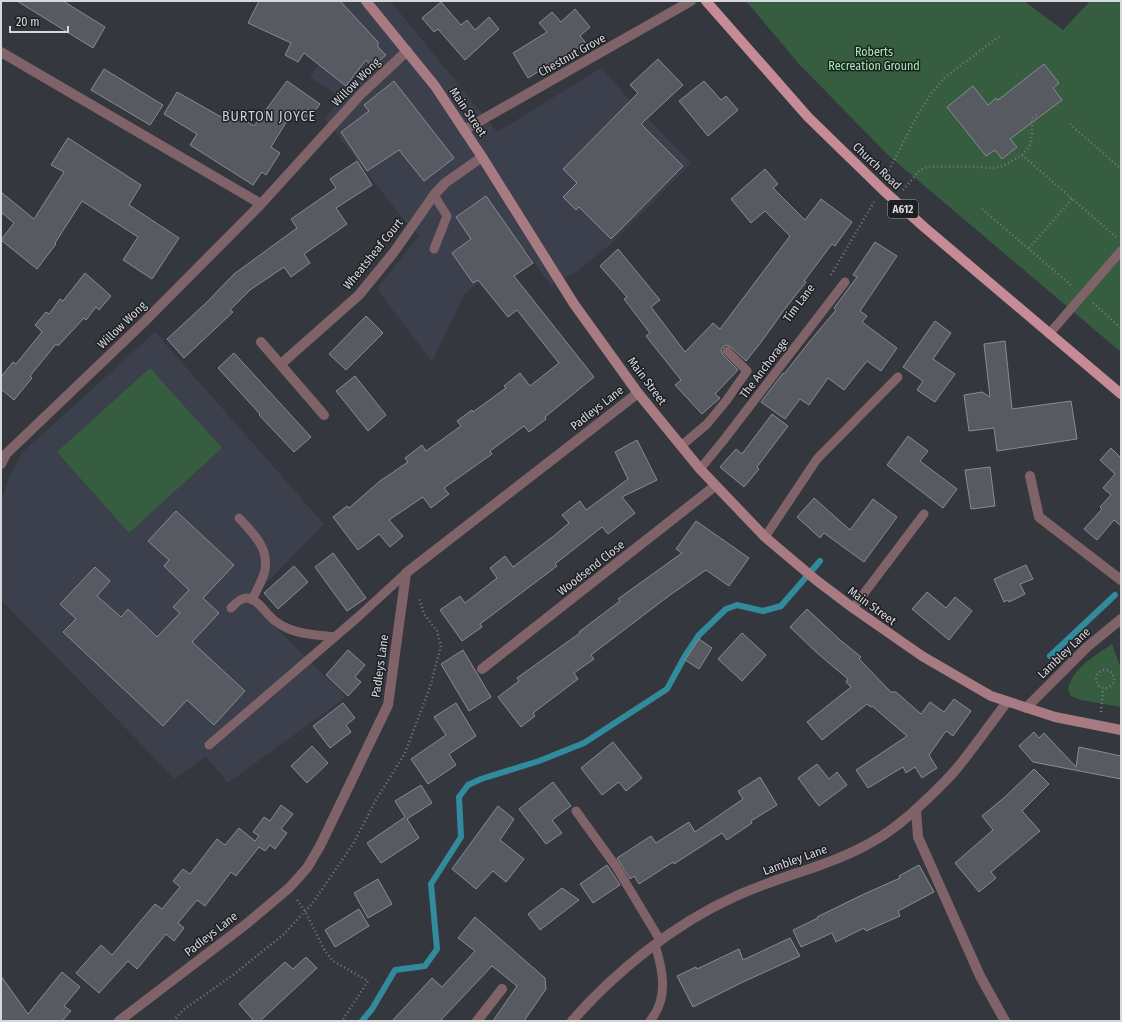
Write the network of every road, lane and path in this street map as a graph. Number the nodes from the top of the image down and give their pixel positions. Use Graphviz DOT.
graph roads {
  1 [pos="366,1"];
  2 [pos="691,1"];
  3 [pos="706,1"];
  4 [pos="1001,35"];
  5 [pos="407,51"];
  6 [pos="1,52"];
  7 [pos="1037,114"];
  8 [pos="1070,124"];
  9 [pos="464,130"];
  10 [pos="1022,155"];
  11 [pos="482,157"];
  12 [pos="1121,169"];
  13 [pos="881,189"];
  14 [pos="434,195"];
  15 [pos="1072,199"];
  16 [pos="894,201"];
  17 [pos="261,204"];
  18 [pos="982,209"];
  19 [pos="1121,242"];
  20 [pos="1029,248"];
  21 [pos="434,249"];
  22 [pos="1121,251"];
  23 [pos="828,279"];
  24 [pos="845,282"];
  25 [pos="1083,295"];
  26 [pos="1121,328"];
  27 [pos="1049,334"];
  28 [pos="261,342"];
  29 [pos="727,350"];
  30 [pos="281,364"];
  31 [pos="898,377"];
  32 [pos="638,393"];
  33 [pos="1121,394"];
  34 [pos="324,415"];
  35 [pos="681,446"];
  36 [pos="4,452"];
  37 [pos="1,464"];
  38 [pos="700,469"];
  39 [pos="1030,476"];
  40 [pos="715,486"];
  41 [pos="924,514"];
  42 [pos="239,518"];
  43 [pos="765,537"];
  44 [pos="406,573"];
  45 [pos="1121,580"];
  46 [pos="418,594"];
  47 [pos="252,600"];
  48 [pos="231,608"];
  49 [pos="853,608"];
  50 [pos="1121,619"];
  51 [pos="335,637"];
  52 [pos="482,669"];
  53 [pos="1103,688"];
  54 [pos="1008,702"];
  55 [pos="1026,708"];
  56 [pos="1099,726"];
  57 [pos="1121,730"];
  58 [pos="209,745"];
  59 [pos="916,809"];
  60 [pos="576,811"];
  61 [pos="289,888"];
  62 [pos="305,911"];
  63 [pos="657,943"];
  64 [pos="502,988"];
  65 [pos="119,1021"];
  66 [pos="173,1021"];
  67 [pos="342,1021"];
  68 [pos="478,1021"];
  69 [pos="572,1021"];
  70 [pos="650,1021"];
  71 [pos="1006,1021"];
  1 -- 5 [label="street, Main Street"];
  2 -- 9 [label="street, Chestnut Grove"];
  3 -- 13 [label="main road, Church Road / A612"];
  4 -- 13 [label="path, Tim Lane"];
  5 -- 9 [label="street, Main Street"];
  5 -- 17 [label="street, Willow Wong"];
  6 -- 17 [label="street"];
  7 -- 10 [label="path"];
  8 -- 12 [label="path"];
  9 -- 11 [label="street, Main Street"];
  10 -- 15 [label="path"];
  10 -- 16 [label="path"];
  11 -- 14 [label="street, Wheatsheaf Court"];
  11 -- 32 [label="street, Main Street"];
  13 -- 16 [label="main road, Church Road / A612"];
  13 -- 23 [label="path, Tim Lane"];
  14 -- 21 [label="lane"];
  14 -- 30 [label="street, Wheatsheaf Court"];
  15 -- 19 [label="path"];
  15 -- 20 [label="path"];
  16 -- 27 [label="main road, Church Road / A612"];
  17 -- 36 [label="street, Willow Wong"];
  18 -- 20 [label="path"];
  20 -- 25 [label="path"];
  22 -- 25 [label="lane"];
  24 -- 38 [label="lane, The Anchorage"];
  25 -- 26 [label="path"];
  25 -- 27 [label="lane"];
  27 -- 33 [label="main road, Church Road / A612"];
  28 -- 30 [label="street"];
  29 -- 35 [label="lane"];
  30 -- 34 [label="street"];
  31 -- 43 [label="lane"];
  32 -- 35 [label="street, Main Street"];
  32 -- 44 [label="street, Padleys Lane"];
  35 -- 38 [label="street, Main Street"];
  36 -- 37 [label="street, Willow Wong"];
  38 -- 40 [label="street, Main Street"];
  39 -- 45 [label="street"];
  40 -- 43 [label="street, Main Street"];
  40 -- 52 [label="street, Woodsend Close"];
  41 -- 49 [label="lane"];
  42 -- 47 [label="lane"];
  43 -- 49 [label="street, Main Street"];
  44 -- 51 [label="lane"];
  44 -- 61 [label="street, Padleys Lane"];
  46 -- 62 [label="path"];
  47 -- 48 [label="lane"];
  47 -- 51 [label="lane"];
  49 -- 54 [label="street, Main Street"];
  50 -- 55 [label="street, Lambley Lane"];
  51 -- 58 [label="lane"];
  53 -- 53 [label="path"];
  53 -- 56 [label="path"];
  54 -- 55 [label="street, Main Street"];
  54 -- 59 [label="street, Lambley Lane"];
  55 -- 56 [label="street, Main Street"];
  56 -- 57 [label="street, Main Street"];
  59 -- 63 [label="street, Lambley Lane"];
  59 -- 71 [label="street"];
  60 -- 63 [label="lane"];
  61 -- 62 [label="path"];
  61 -- 65 [label="street, Padleys Lane"];
  62 -- 66 [label="path"];
  62 -- 67 [label="path"];
  63 -- 69 [label="street, Lambley Lane"];
  63 -- 70 [label="lane"];
  64 -- 68 [label="street"];
}
